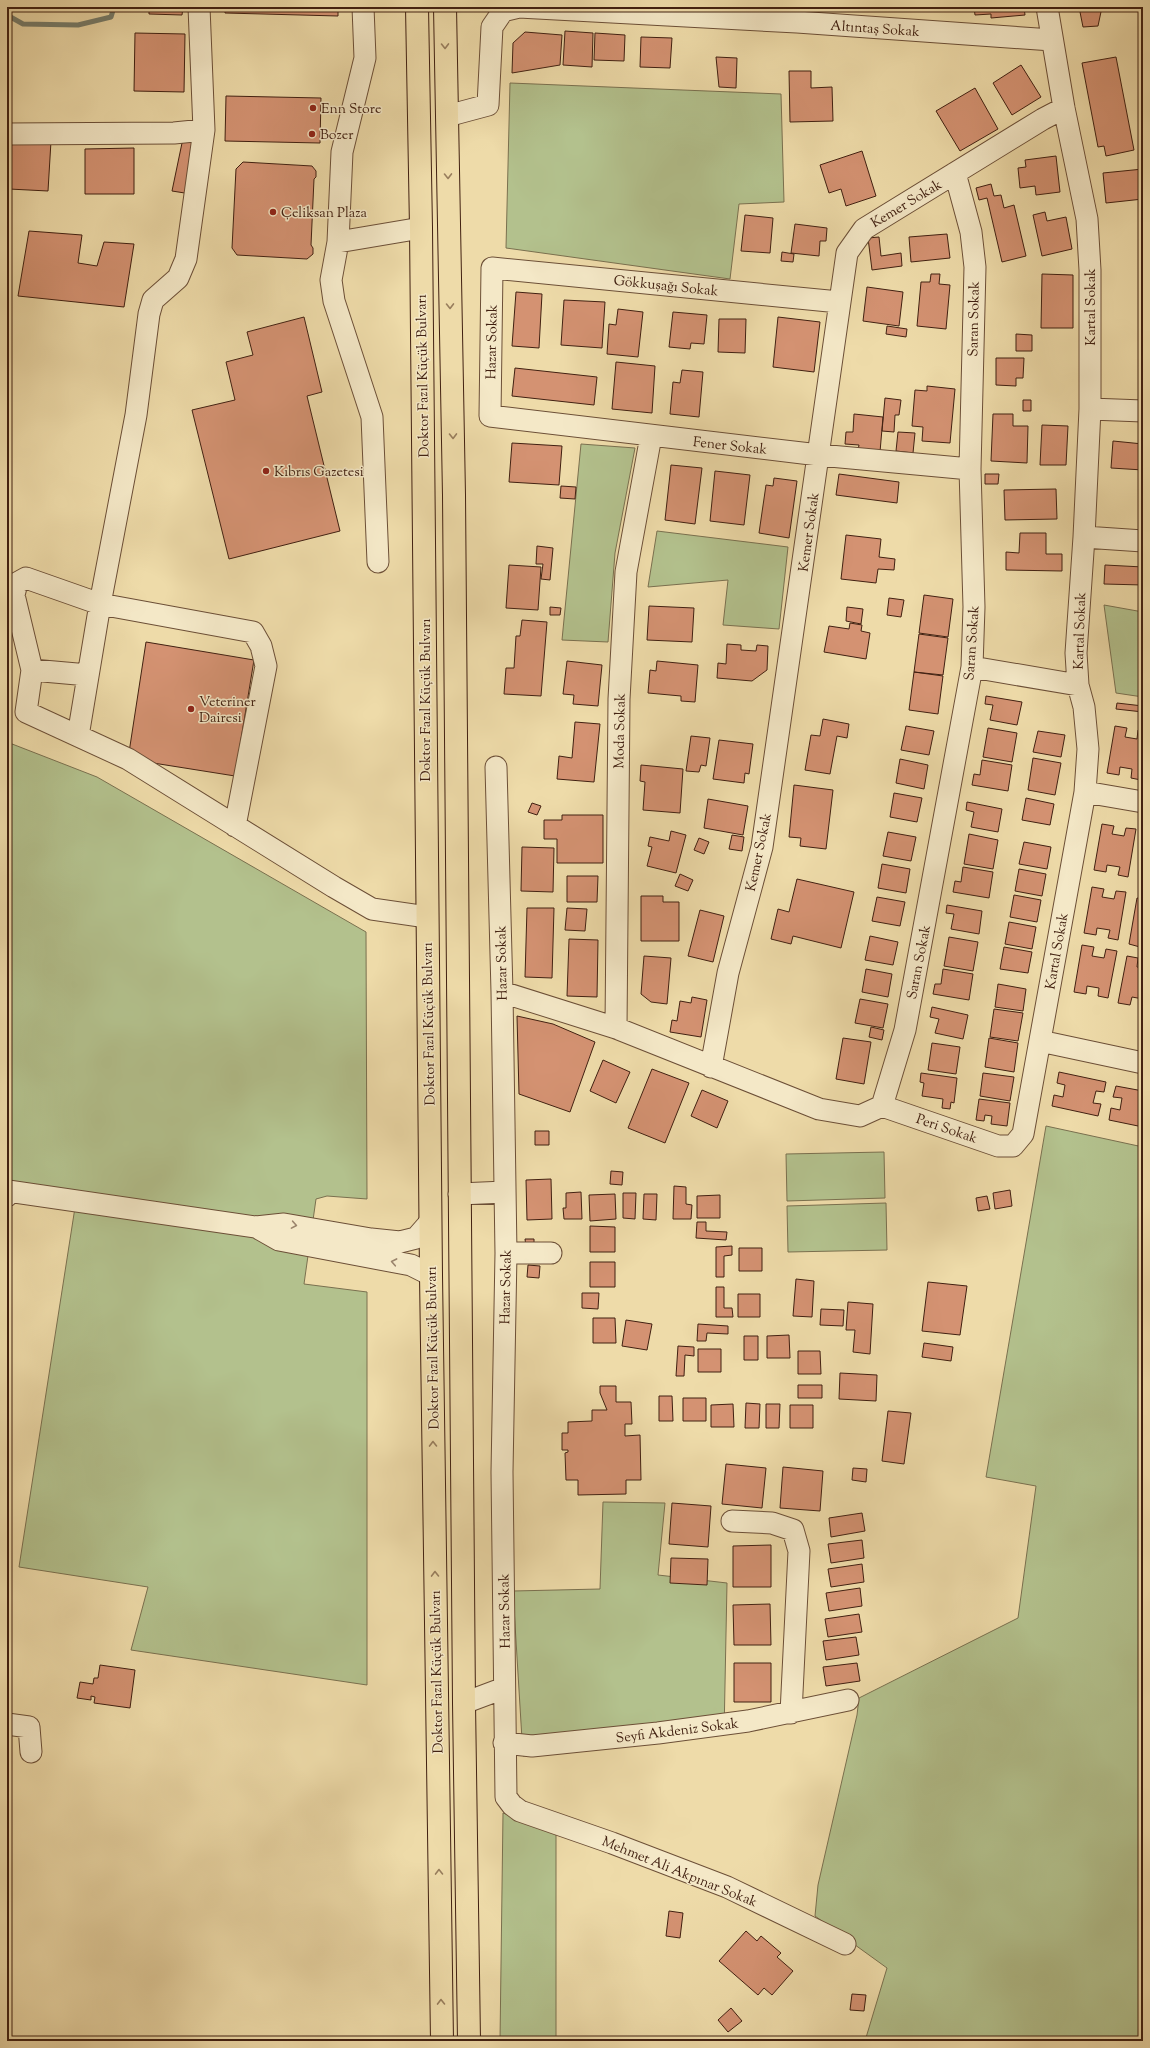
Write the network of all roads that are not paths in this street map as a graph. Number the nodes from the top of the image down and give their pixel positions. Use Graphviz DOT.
graph roads {
  1 [pos="199,7"];
  2 [pos="364,7"];
  3 [pos="417,7"];
  4 [pos="1047,7"];
  5 [pos="446,11"];
  6 [pos="1052,40"];
  7 [pos="1064,108"];
  8 [pos="447,116"];
  9 [pos="204,130"];
  10 [pos="7,134"];
  11 [pos="955,173"];
  12 [pos="420,228"];
  13 [pos="338,242"];
  14 [pos="492,268"];
  15 [pos="840,302"];
  16 [pos="1090,409"];
  17 [pos="1143,411"];
  18 [pos="490,416"];
  19 [pos="651,436"];
  20 [pos="819,455"];
  21 [pos="970,469"];
  22 [pos="1084,537"];
  23 [pos="1143,541"];
  24 [pos="378,562"];
  25 [pos="100,604"];
  26 [pos="972,667"];
  27 [pos="32,670"];
  28 [pos="88,675"];
  29 [pos="1078,685"];
  30 [pos="78,736"];
  31 [pos="496,767"];
  32 [pos="1084,792"];
  33 [pos="1143,802"];
  34 [pos="235,826"];
  35 [pos="427,917"];
  36 [pos="502,992"];
  37 [pos="616,1028"];
  38 [pos="1040,1041"];
  39 [pos="1143,1063"];
  40 [pos="711,1067"];
  41 [pos="882,1106"];
  42 [pos="1013,1146"];
  43 [pos="505,1192"];
  44 [pos="459,1194"];
  45 [pos="7,1196"];
  46 [pos="430,1222"];
  47 [pos="256,1227"];
  48 [pos="506,1253"];
  49 [pos="551,1253"];
  50 [pos="431,1275"];
  51 [pos="732,1521"];
  52 [pos="504,1688"];
  53 [pos="848,1700"];
  54 [pos="464,1703"];
  55 [pos="791,1713"];
  56 [pos="7,1724"];
  57 [pos="504,1743"];
  58 [pos="31,1752"];
  59 [pos="512,1804"];
  60 [pos="845,1944"];
  61 [pos="442,2041"];
  62 [pos="469,2041"];
  1 -- 9 [label="street"];
  2 -- 13 [label="street"];
  3 -- 12 [label="highway, Doktor Fazıl Küçük Bulvarı"];
  4 -- 6 [label="street, Kartal Sokak"];
  5 -- 8 [label="highway, Doktor Fazıl Küçük Bulvarı, one-way"];
  6 -- 7 [label="street, Kartal Sokak"];
  6 -- 8 [label="street, Altıntaş Sokak"];
  7 -- 11 [label="street, Kemer Sokak"];
  7 -- 16 [label="street, Kartal Sokak"];
  8 -- 44 [label="highway, Doktor Fazıl Küçük Bulvarı, one-way"];
  9 -- 10 [label="street"];
  9 -- 25 [label="street"];
  11 -- 15 [label="street, Kemer Sokak"];
  11 -- 21 [label="street, Saran Sokak"];
  12 -- 13 [label="street"];
  12 -- 35 [label="highway, Doktor Fazıl Küçük Bulvarı"];
  13 -- 24 [label="street"];
  14 -- 15 [label="street, Gökkuşağı Sokak"];
  14 -- 18 [label="street, Hazar Sokak"];
  15 -- 20 [label="street, Kemer Sokak"];
  16 -- 17 [label="street"];
  16 -- 22 [label="street, Kartal Sokak"];
  18 -- 19 [label="street, Fener Sokak"];
  19 -- 20 [label="street, Fener Sokak"];
  19 -- 37 [label="street, Moda Sokak"];
  20 -- 21 [label="street, Fener Sokak"];
  20 -- 40 [label="street, Kemer Sokak"];
  21 -- 26 [label="street, Saran Sokak"];
  22 -- 23 [label="street"];
  22 -- 29 [label="street, Kartal Sokak"];
  25 -- 27 [label="street"];
  25 -- 28 [label="street"];
  25 -- 34 [label="street"];
  26 -- 29 [label="street"];
  26 -- 41 [label="street, Saran Sokak"];
  27 -- 28 [label="street"];
  27 -- 30 [label="street"];
  28 -- 30 [label="street"];
  29 -- 32 [label="street, Kartal Sokak"];
  30 -- 34 [label="street"];
  31 -- 36 [label="street, Hazar Sokak"];
  32 -- 33 [label="street"];
  32 -- 38 [label="street, Kartal Sokak"];
  34 -- 35 [label="street"];
  35 -- 46 [label="highway, Doktor Fazıl Küçük Bulvarı"];
  36 -- 37 [label="street"];
  36 -- 43 [label="street, Hazar Sokak"];
  37 -- 40 [label="street"];
  38 -- 39 [label="street"];
  38 -- 42 [label="street, Kartal Sokak"];
  40 -- 41 [label="street"];
  41 -- 42 [label="street, Peri Sokak"];
  43 -- 44 [label="street"];
  43 -- 48 [label="street, Hazar Sokak"];
  44 -- 54 [label="highway, Doktor Fazıl Küçük Bulvarı"];
  45 -- 47 [label="street"];
  47 -- 46 [label="street, one-way"];
  46 -- 50 [label="highway, Doktor Fazıl Küçük Bulvarı"];
  50 -- 47 [label="street, one-way"];
  48 -- 49 [label="street"];
  48 -- 52 [label="street, Hazar Sokak"];
  61 -- 50 [label="highway, Doktor Fazıl Küçük Bulvarı, one-way"];
  51 -- 55 [label="street"];
  52 -- 54 [label="street"];
  52 -- 57 [label="street, Hazar Sokak"];
  53 -- 55 [label="street, Seyfi Akdeniz Sokak"];
  54 -- 62 [label="highway, Doktor Fazıl Küçük Bulvarı"];
  55 -- 57 [label="street, Seyfi Akdeniz Sokak"];
  56 -- 58 [label="street"];
  57 -- 59 [label="street, Hazar Sokak"];
  59 -- 60 [label="street, Mehmet Ali Akpınar Sokak"];
}
